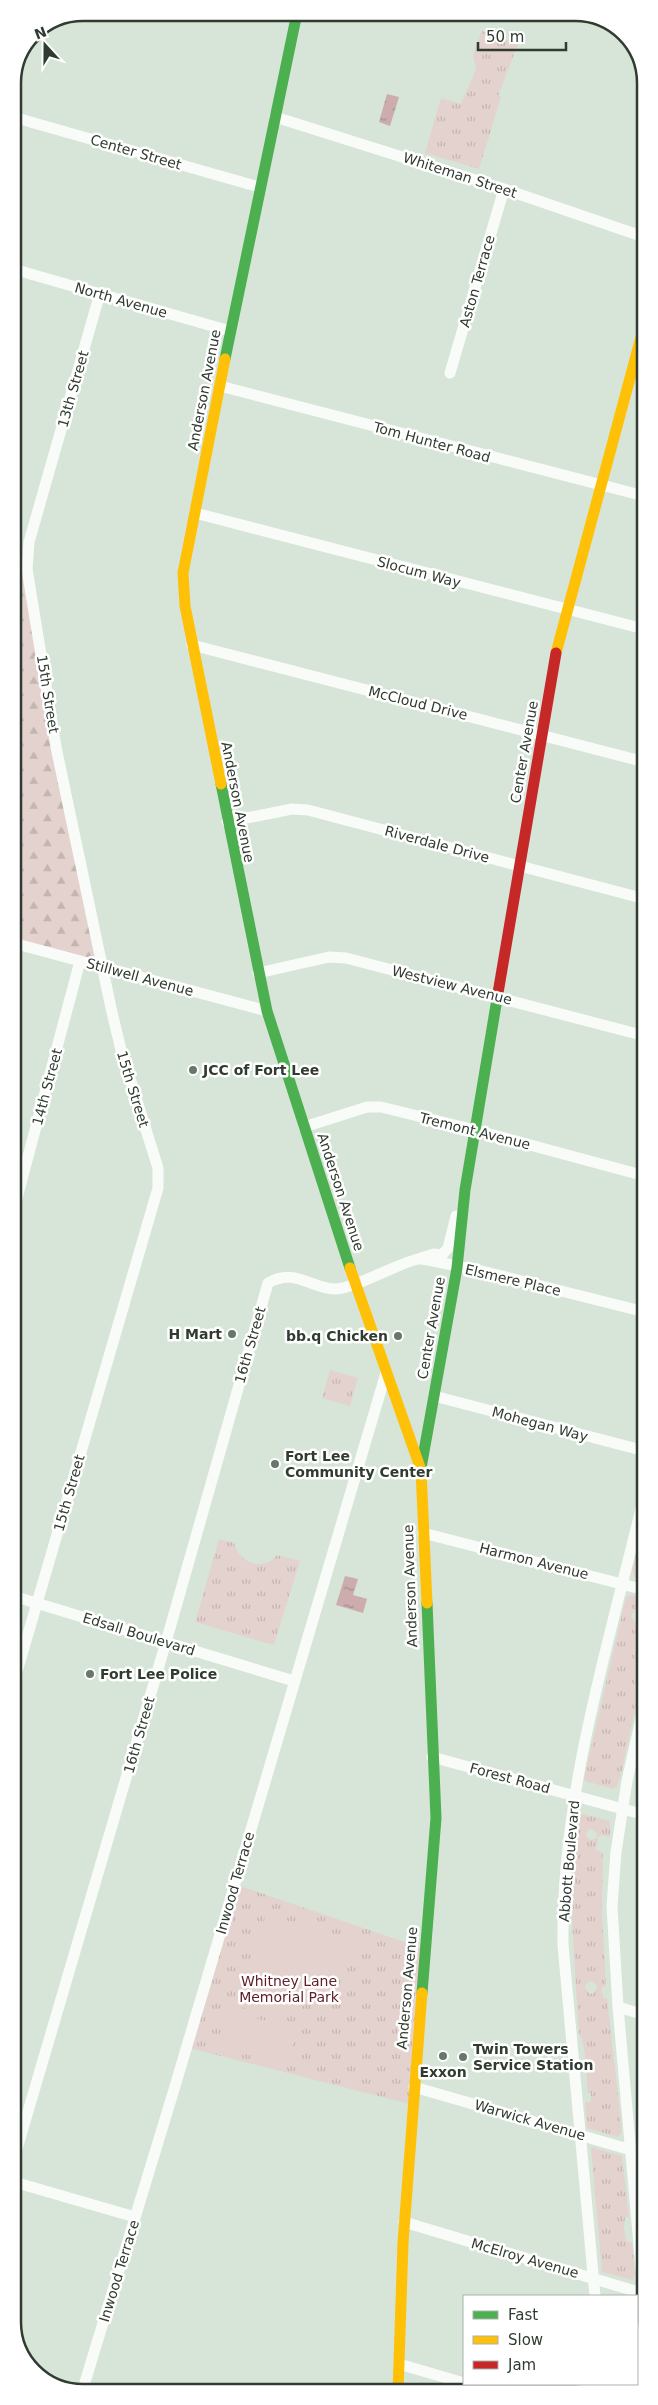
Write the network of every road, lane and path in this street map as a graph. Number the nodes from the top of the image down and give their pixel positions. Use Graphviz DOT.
graph roads {
  1 [pos="295,21"];
  2 [pos="275,117"];
  3 [pos="21,120"];
  4 [pos="259,188"];
  5 [pos="504,189"];
  6 [pos="637,235"];
  7 [pos="21,270"];
  8 [pos="100,293"];
  9 [pos="230,331"];
  10 [pos="637,351"];
  11 [pos="450,373"];
  12 [pos="220,386"];
  13 [pos="600,484"];
  14 [pos="46,485"];
  15 [pos="637,494"];
  16 [pos="195,513"];
  17 [pos="569,610"];
  18 [pos="637,627"];
  19 [pos="192,645"];
  20 [pos="543,734"];
  21 [pos="637,760"];
  22 [pos="227,822"];
  23 [pos="519,866"];
  24 [pos="637,897"];
  25 [pos="21,944"];
  26 [pos="80,960"];
  27 [pos="102,966"];
  28 [pos="258,973"];
  29 [pos="498,997"];
  30 [pos="267,1011"];
  31 [pos="637,1034"];
  32 [pos="304,1127"];
  33 [pos="475,1130"];
  34 [pos="637,1174"];
  35 [pos="21,1183"];
  36 [pos="464,1190"];
  37 [pos="420,1258"];
  38 [pos="457,1268"];
  39 [pos="355,1283"];
  40 [pos="637,1310"];
  41 [pos="386,1373"];
  42 [pos="434,1396"];
  43 [pos="637,1450"];
  44 [pos="421,1470"];
  45 [pos="637,1527"];
  46 [pos="423,1532"];
  47 [pos="624,1584"];
  48 [pos="637,1588"];
  49 [pos="21,1598"];
  50 [pos="37,1603"];
  51 [pos="166,1642"];
  52 [pos="21,1658"];
  53 [pos="294,1681"];
  54 [pos="637,1739"];
  55 [pos="432,1757"];
  56 [pos="574,1796"];
  57 [pos="622,1809"];
  58 [pos="637,1813"];
  59 [pos="618,2007"];
  60 [pos="637,2013"];
  61 [pos="414,2087"];
  62 [pos="21,2134"];
  63 [pos="580,2135"];
  64 [pos="630,2150"];
  65 [pos="637,2152"];
  66 [pos="21,2184"];
  67 [pos="637,2217"];
  68 [pos="135,2218"];
  69 [pos="404,2222"];
  70 [pos="593,2278"];
  71 [pos="637,2291"];
  72 [pos="595,2295"];
  73 [pos="399,2364"];
  74 [pos="463,2383"];
  75 [pos="84,2384"];
  76 [pos="398,2384"];
  1 -- 2 [label="main road, Anderson Avenue"];
  2 -- 4 [label="main road, Anderson Avenue"];
  2 -- 5 [label="street, Whiteman Street"];
  3 -- 4 [label="street, Center Street"];
  4 -- 9 [label="main road, Anderson Avenue"];
  5 -- 6 [label="street, Whiteman Street"];
  5 -- 11 [label="street, Aston Terrace"];
  7 -- 8 [label="street, North Avenue"];
  8 -- 9 [label="street, North Avenue"];
  8 -- 14 [label="street, 13th Street"];
  9 -- 12 [label="main road, Anderson Avenue"];
  10 -- 13 [label="main road, Center Avenue"];
  12 -- 13 [label="street, Tom Hunter Road"];
  12 -- 16 [label="main road, Anderson Avenue"];
  13 -- 15 [label="street, Tom Hunter Road"];
  13 -- 17 [label="main road, Center Avenue"];
  14 -- 27 [label="street, 15th Street"];
  16 -- 17 [label="street, Slocum Way"];
  16 -- 19 [label="main road, Anderson Avenue"];
  17 -- 18 [label="street, Slocum Way"];
  17 -- 20 [label="main road, Center Avenue"];
  19 -- 20 [label="street, McCloud Drive"];
  19 -- 22 [label="main road, Anderson Avenue"];
  20 -- 21 [label="street, McCloud Drive"];
  20 -- 23 [label="main road, Center Avenue"];
  22 -- 23 [label="street, Riverdale Drive"];
  22 -- 28 [label="main road, Anderson Avenue"];
  23 -- 24 [label="street, Riverdale Drive"];
  23 -- 29 [label="main road, Center Avenue"];
  25 -- 26 [label="street, Stillwell Avenue"];
  26 -- 27 [label="street, Stillwell Avenue"];
  26 -- 35 [label="street, 14th Street"];
  27 -- 30 [label="street, Stillwell Avenue"];
  27 -- 50 [label="street, 15th Street"];
  28 -- 29 [label="street, Westview Avenue"];
  28 -- 30 [label="main road, Anderson Avenue"];
  29 -- 31 [label="street, Westview Avenue"];
  29 -- 33 [label="main road, Center Avenue"];
  30 -- 32 [label="main road, Anderson Avenue"];
  32 -- 33 [label="street, Tremont Avenue"];
  32 -- 39 [label="main road, Anderson Avenue"];
  33 -- 34 [label="street, Tremont Avenue"];
  33 -- 36 [label="main road, Center Avenue"];
  36 -- 37 [label="street, Center Avenue"];
  36 -- 38 [label="main road, Center Avenue"];
  37 -- 38 [label="street, Elsmere Place"];
  37 -- 39 [label="street"];
  38 -- 40 [label="street, Elsmere Place"];
  38 -- 42 [label="main road, Center Avenue"];
  39 -- 41 [label="main road, Anderson Avenue"];
  39 -- 51 [label="street, 16th Street"];
  41 -- 44 [label="main road, Anderson Avenue"];
  41 -- 53 [label="street, Inwood Terrace"];
  42 -- 43 [label="street, Mohegan Way"];
  42 -- 44 [label="main road, Center Avenue"];
  44 -- 46 [label="main road, Anderson Avenue"];
  45 -- 47 [label="street, Abbott Boulevard"];
  46 -- 47 [label="street, Harmon Avenue"];
  46 -- 55 [label="main road, Anderson Avenue"];
  47 -- 48 [label="street, Harmon Avenue"];
  47 -- 56 [label="street, Abbott Boulevard"];
  49 -- 50 [label="street, Edsall Boulevard"];
  50 -- 51 [label="street, Edsall Boulevard"];
  50 -- 52 [label="street, 15th Street"];
  51 -- 53 [label="street, Edsall Boulevard"];
  51 -- 62 [label="street, 16th Street"];
  53 -- 68 [label="street, Inwood Terrace"];
  54 -- 57 [label="street"];
  55 -- 56 [label="street, Forest Road"];
  55 -- 61 [label="main road, Anderson Avenue"];
  56 -- 57 [label="street, Forest Road"];
  56 -- 63 [label="street, Abbott Boulevard"];
  57 -- 58 [label="street, Forest Road"];
  57 -- 59 [label="street"];
  59 -- 60 [label="street"];
  59 -- 64 [label="street"];
  61 -- 63 [label="street, Warwick Avenue"];
  61 -- 69 [label="main road, Anderson Avenue"];
  63 -- 64 [label="street, Warwick Avenue"];
  63 -- 70 [label="street, Abbott Boulevard"];
  64 -- 65 [label="street, Warwick Avenue"];
  64 -- 67 [label="street"];
  66 -- 68 [label="street"];
  68 -- 75 [label="street, Inwood Terrace"];
  69 -- 70 [label="street, McElroy Avenue"];
  69 -- 73 [label="main road, Anderson Avenue"];
  70 -- 71 [label="street, McElroy Avenue"];
  70 -- 72 [label="street, Abbott Boulevard"];
  73 -- 74 [label="street"];
  73 -- 76 [label="main road, Anderson Avenue"];
}
